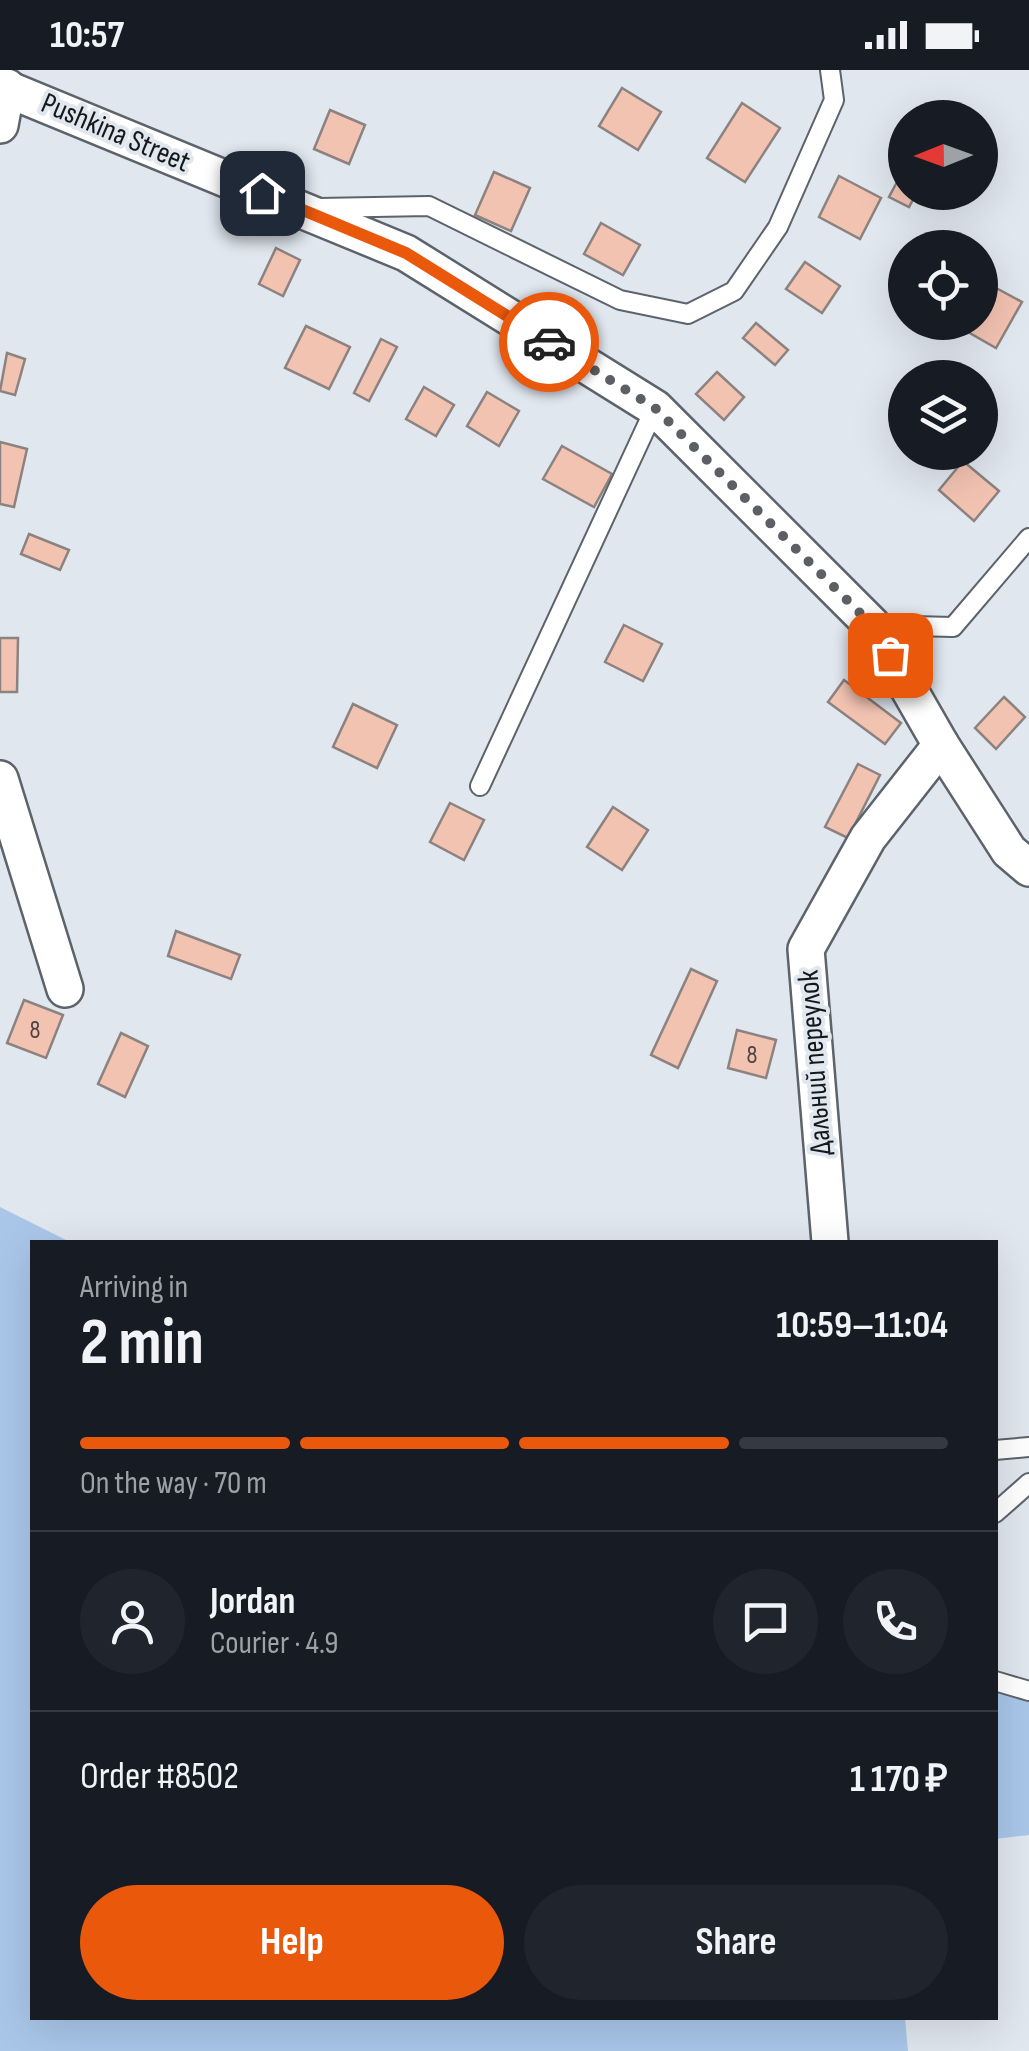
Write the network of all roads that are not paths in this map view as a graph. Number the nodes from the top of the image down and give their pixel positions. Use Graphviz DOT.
graph roads {
  1 [pos="830,70"];
  2 [pos="4,86"];
  3 [pos="0,125"];
  4 [pos="298,208"];
  5 [pos="655,408"];
  6 [pos="1029,538"];
  7 [pos="872,625"];
  8 [pos="940,745"];
  9 [pos="0,780"];
  10 [pos="480,786"];
  11 [pos="1029,868"];
  12 [pos="65,989"];
  13 [pos="830,1240"];
  14 [pos="1029,1447"];
  15 [pos="998,1450"];
  16 [pos="1029,1483"];
  17 [pos="998,1510"];
  18 [pos="998,1681"];
  19 [pos="1029,1691"];
  1 -- 4 [label="lane"];
  2 -- 3 [label="street"];
  2 -- 4 [label="street, Pushkina Street"];
  4 -- 5 [label="street, Pushkina Street"];
  5 -- 7 [label="street, Pushkina Street"];
  5 -- 10 [label="lane"];
  6 -- 7 [label="lane"];
  7 -- 8 [label="street, Pushkina Street"];
  8 -- 11 [label="street, Pushkina Street"];
  8 -- 13 [label="street, Дальний переулок"];
  9 -- 12 [label="street"];
  14 -- 15 [label="lane"];
  16 -- 17 [label="lane"];
  18 -- 19 [label="lane"];
}
